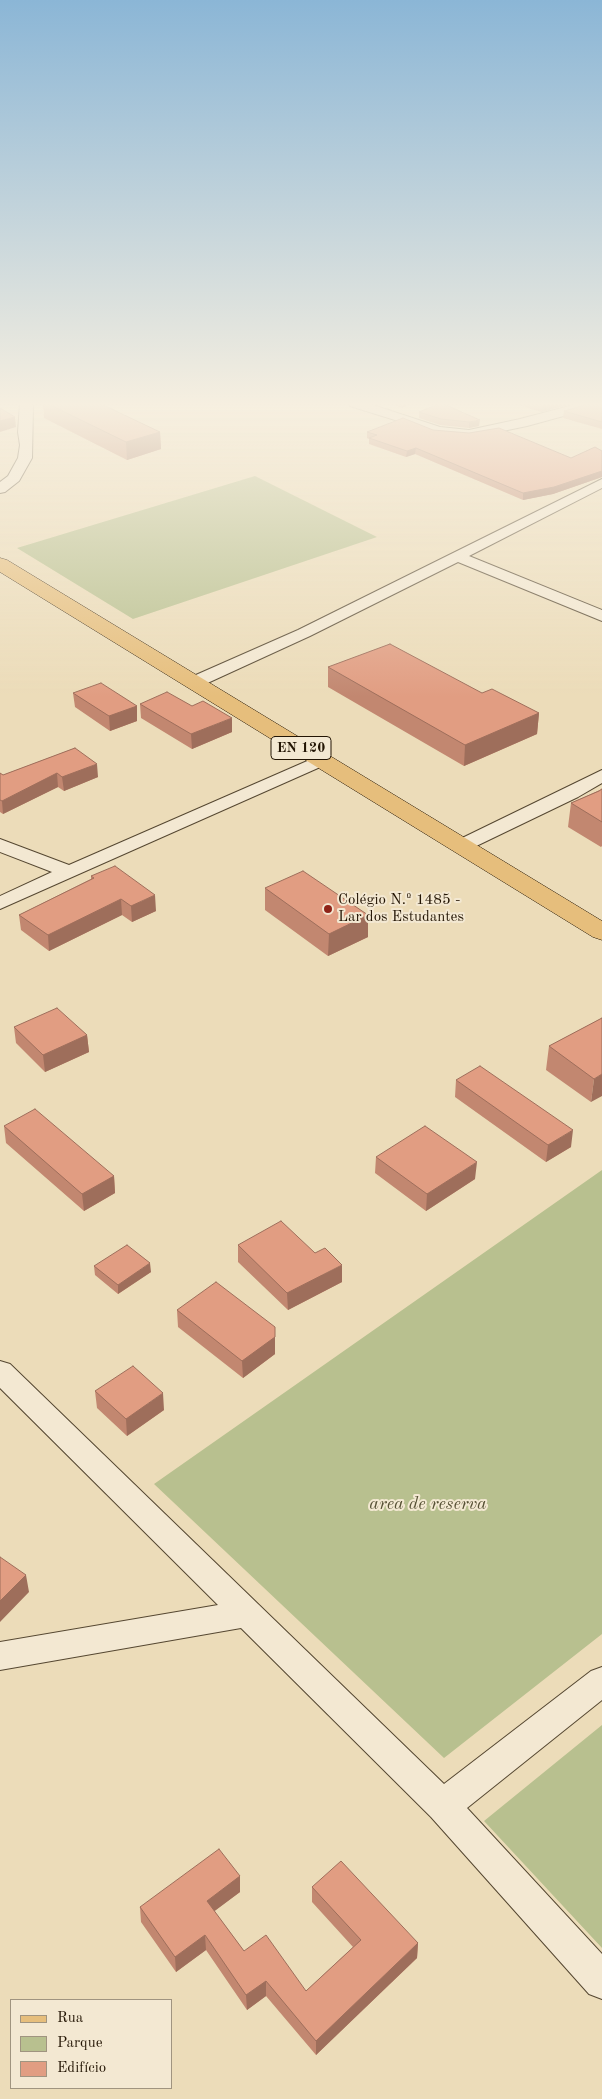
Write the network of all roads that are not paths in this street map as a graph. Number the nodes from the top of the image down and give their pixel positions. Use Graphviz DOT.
graph roads {
  1 [pos="566,501"];
  2 [pos="457,556"];
  3 [pos="0,564"];
  4 [pos="602,616"];
  5 [pos="195,682"];
  6 [pos="321,760"];
  7 [pos="602,775"];
  8 [pos="0,845"];
  9 [pos="461,846"];
  10 [pos="69,872"];
  11 [pos="0,903"];
  12 [pos="602,932"];
  13 [pos="0,1371"];
  14 [pos="246,1614"];
  15 [pos="0,1656"];
  16 [pos="602,1681"];
  17 [pos="443,1806"];
  18 [pos="602,1980"];
  1 -- 2 [label="street"];
  2 -- 4 [label="street"];
  2 -- 5 [label="street"];
  3 -- 5 [label="main road, EN 120"];
  5 -- 6 [label="main road, EN 120"];
  6 -- 9 [label="main road, EN 120"];
  6 -- 10 [label="street"];
  7 -- 9 [label="street"];
  8 -- 10 [label="street"];
  9 -- 12 [label="main road, EN 120"];
  10 -- 11 [label="street"];
  13 -- 14 [label="street"];
  14 -- 15 [label="street"];
  14 -- 17 [label="street"];
  16 -- 17 [label="street"];
  17 -- 18 [label="street"];
}
